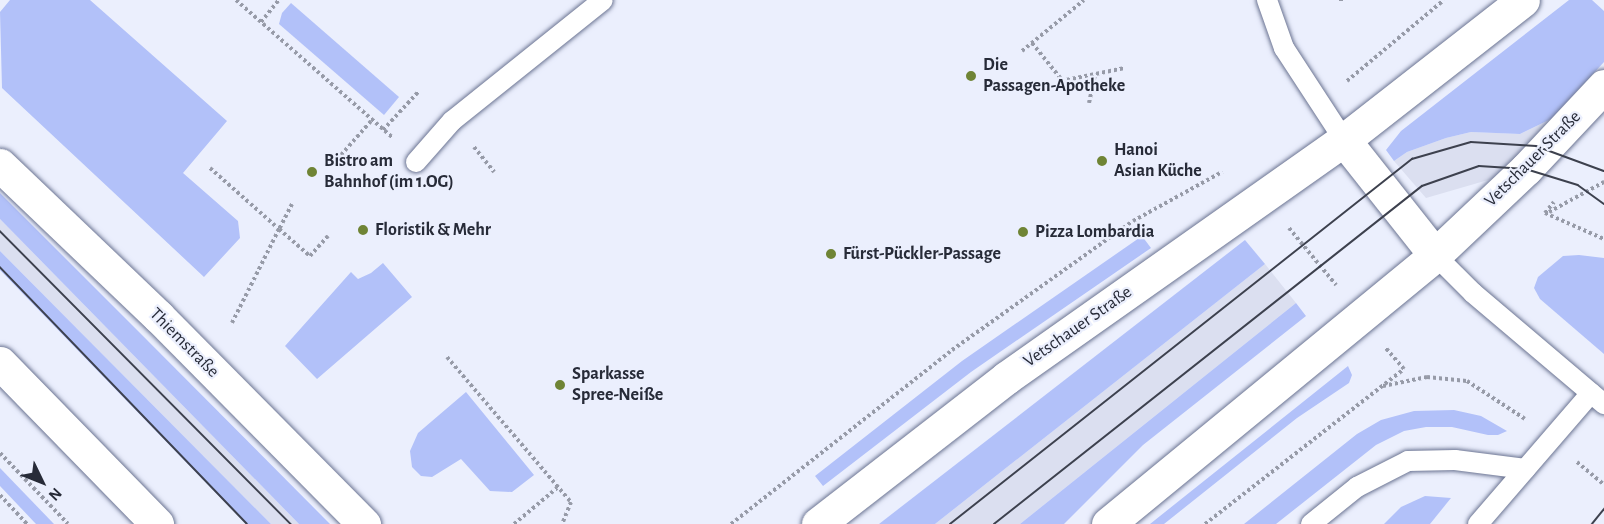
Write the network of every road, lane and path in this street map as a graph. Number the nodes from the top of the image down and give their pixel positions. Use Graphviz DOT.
graph roads {
  1 [pos="236,0"];
  2 [pos="279,0"];
  3 [pos="603,0"];
  4 [pos="1084,0"];
  5 [pos="1267,0"];
  6 [pos="1523,0"];
  7 [pos="261,22"];
  8 [pos="1032,43"];
  9 [pos="1022,51"];
  10 [pos="1125,68"];
  11 [pos="1095,74"];
  12 [pos="1604,86"];
  13 [pos="419,91"];
  14 [pos="1089,103"];
  15 [pos="372,120"];
  16 [pos="383,130"];
  17 [pos="395,140"];
  18 [pos="468,140"];
  19 [pos="1344,140"];
  20 [pos="341,155"];
  21 [pos="416,162"];
  22 [pos="0,165"];
  23 [pos="210,168"];
  24 [pos="494,172"];
  25 [pos="1218,175"];
  26 [pos="1604,182"];
  27 [pos="1264,196"];
  28 [pos="292,204"];
  29 [pos="279,229"];
  30 [pos="328,236"];
  31 [pos="1604,239"];
  32 [pos="1436,255"];
  33 [pos="1360,316"];
  34 [pos="232,323"];
  35 [pos="447,357"];
  36 [pos="0,363"];
  37 [pos="1380,387"];
  38 [pos="1598,398"];
  39 [pos="1550,439"];
  40 [pos="0,453"];
  41 [pos="1525,469"];
  42 [pos="1604,485"];
  43 [pos="558,487"];
  44 [pos="0,495"];
  45 [pos="27,524"];
  46 [pos="68,524"];
  47 [pos="157,524"];
  48 [pos="364,524"];
  49 [pos="514,524"];
  50 [pos="562,524"];
  51 [pos="731,524"];
  52 [pos="818,524"];
  53 [pos="1107,524"];
  54 [pos="1205,524"];
  55 [pos="1311,524"];
  56 [pos="1478,524"];
  1 -- 7 [label="path"];
  2 -- 7 [label="path"];
  3 -- 21 [label="lane"];
  4 -- 8 [label="path"];
  5 -- 19 [label="lane"];
  6 -- 19 [label="street, Vetschauer Straße"];
  7 -- 15 [label="path"];
  8 -- 9 [label="path"];
  8 -- 11 [label="path"];
  10 -- 11 [label="path"];
  11 -- 14 [label="path"];
  12 -- 32 [label="street, Vetschauer Straße"];
  13 -- 16 [label="path"];
  15 -- 16 [label="path"];
  15 -- 20 [label="path"];
  16 -- 17 [label="path"];
  18 -- 24 [label="path"];
  19 -- 27 [label="street, Vetschauer Straße"];
  19 -- 32 [label="street"];
  22 -- 48 [label="street, Thiemstraße"];
  23 -- 29 [label="path"];
  25 -- 51 [label="path"];
  26 -- 31 [label="path"];
  27 -- 33 [label="path"];
  27 -- 52 [label="street, Vetschauer Straße"];
  28 -- 29 [label="path"];
  29 -- 30 [label="path"];
  29 -- 34 [label="path"];
  32 -- 33 [label="street, Vetschauer Straße"];
  32 -- 38 [label="lane"];
  33 -- 37 [label="path"];
  33 -- 53 [label="street, Vetschauer Straße"];
  35 -- 43 [label="path"];
  36 -- 47 [label="street"];
  37 -- 39 [label="path"];
  37 -- 54 [label="path"];
  38 -- 39 [label="lane"];
  39 -- 41 [label="lane"];
  39 -- 42 [label="path"];
  40 -- 46 [label="path"];
  41 -- 55 [label="lane"];
  41 -- 56 [label="lane"];
  43 -- 49 [label="path"];
  43 -- 50 [label="path"];
  44 -- 45 [label="path"];
}
